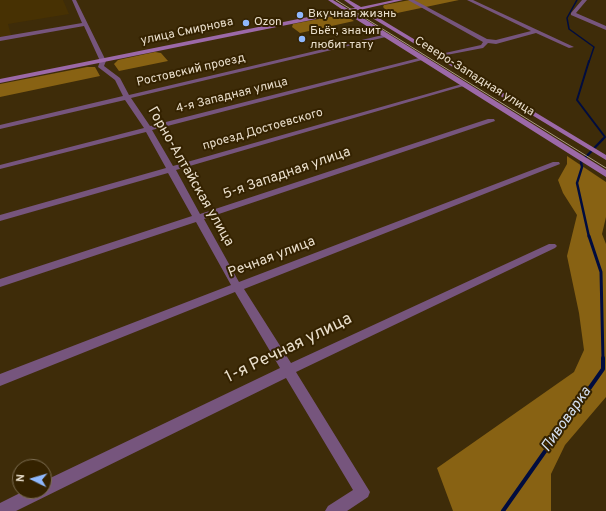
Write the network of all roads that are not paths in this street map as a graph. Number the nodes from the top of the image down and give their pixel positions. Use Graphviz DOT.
graph roads {
  1 [pos="74,0"];
  2 [pos="330,0"];
  3 [pos="346,0"];
  4 [pos="401,0"];
  5 [pos="410,0"];
  6 [pos="469,0"];
  7 [pos="585,0"];
  8 [pos="359,8"];
  9 [pos="347,11"];
  10 [pos="85,24"];
  11 [pos="606,28"];
  12 [pos="537,31"];
  13 [pos="387,36"];
  14 [pos="0,39"];
  15 [pos="486,41"];
  16 [pos="571,48"];
  17 [pos="438,56"];
  18 [pos="423,59"];
  19 [pos="103,61"];
  20 [pos="0,81"];
  21 [pos="464,85"];
  22 [pos="127,98"];
  23 [pos="491,120"];
  24 [pos="0,127"];
  25 [pos="148,129"];
  26 [pos="606,158"];
  27 [pos="556,164"];
  28 [pos="0,167"];
  29 [pos="171,169"];
  30 [pos="606,174"];
  31 [pos="0,218"];
  32 [pos="198,219"];
  33 [pos="552,246"];
  34 [pos="0,283"];
  35 [pos="237,287"];
  36 [pos="289,370"];
  37 [pos="0,380"];
  38 [pos="52,485"];
  39 [pos="24,499"];
  40 [pos="0,511"];
  41 [pos="333,511"];
  1 -- 10 [label="street, Горно-Алтайская улица"];
  2 -- 9 [label="main road, Северо-Западная улица"];
  3 -- 8 [label="main road, Северо-Западная улица"];
  4 -- 8 [label="main road, улица Смирнова"];
  5 -- 15 [label="street"];
  6 -- 12 [label="street"];
  7 -- 11 [label="street"];
  8 -- 9 [label="main road, улица Смирнова"];
  8 -- 17 [label="main road, Северо-Западная улица"];
  9 -- 13 [label="main road, Северо-Западная улица"];
  9 -- 19 [label="main road, улица Смирнова"];
  10 -- 14 [label="street"];
  10 -- 19 [label="street, Горно-Алтайская улица"];
  12 -- 15 [label="street"];
  12 -- 16 [label="street"];
  13 -- 18 [label="main road, Северо-Западная улица"];
  13 -- 22 [label="street, Ростовский проезд"];
  15 -- 17 [label="street"];
  17 -- 26 [label="main road, Северо-Западная улица"];
  18 -- 21 [label="main road, Северо-Западная улица"];
  18 -- 25 [label="street, 4-я Западная улица"];
  19 -- 20 [label="main road, улица Смирнова"];
  19 -- 22 [label="street, Горно-Алтайская улица"];
  21 -- 29 [label="street, проезд Достоевского"];
  21 -- 30 [label="main road, Северо-Западная улица"];
  22 -- 24 [label="street, Ростовский проезд"];
  22 -- 25 [label="street, Горно-Алтайская улица"];
  23 -- 32 [label="street, 5-я Западная улица"];
  25 -- 28 [label="street, 4-я Западная улица"];
  25 -- 29 [label="street, Горно-Алтайская улица"];
  27 -- 35 [label="street, Речная улица"];
  29 -- 31 [label="street, проезд Достоевского"];
  29 -- 32 [label="street, Горно-Алтайская улица"];
  32 -- 34 [label="street, 5-я Западная улица"];
  32 -- 35 [label="street, Горно-Алтайская улица"];
  33 -- 36 [label="street, 1-я Речная улица"];
  35 -- 36 [label="street, Горно-Алтайская улица"];
  35 -- 37 [label="street, Речная улица"];
  36 -- 38 [label="street, 1-я Речная улица"];
  36 -- 41 [label="street, Горно-Алтайская улица"];
  39 -- 40 [label="street"];
}
